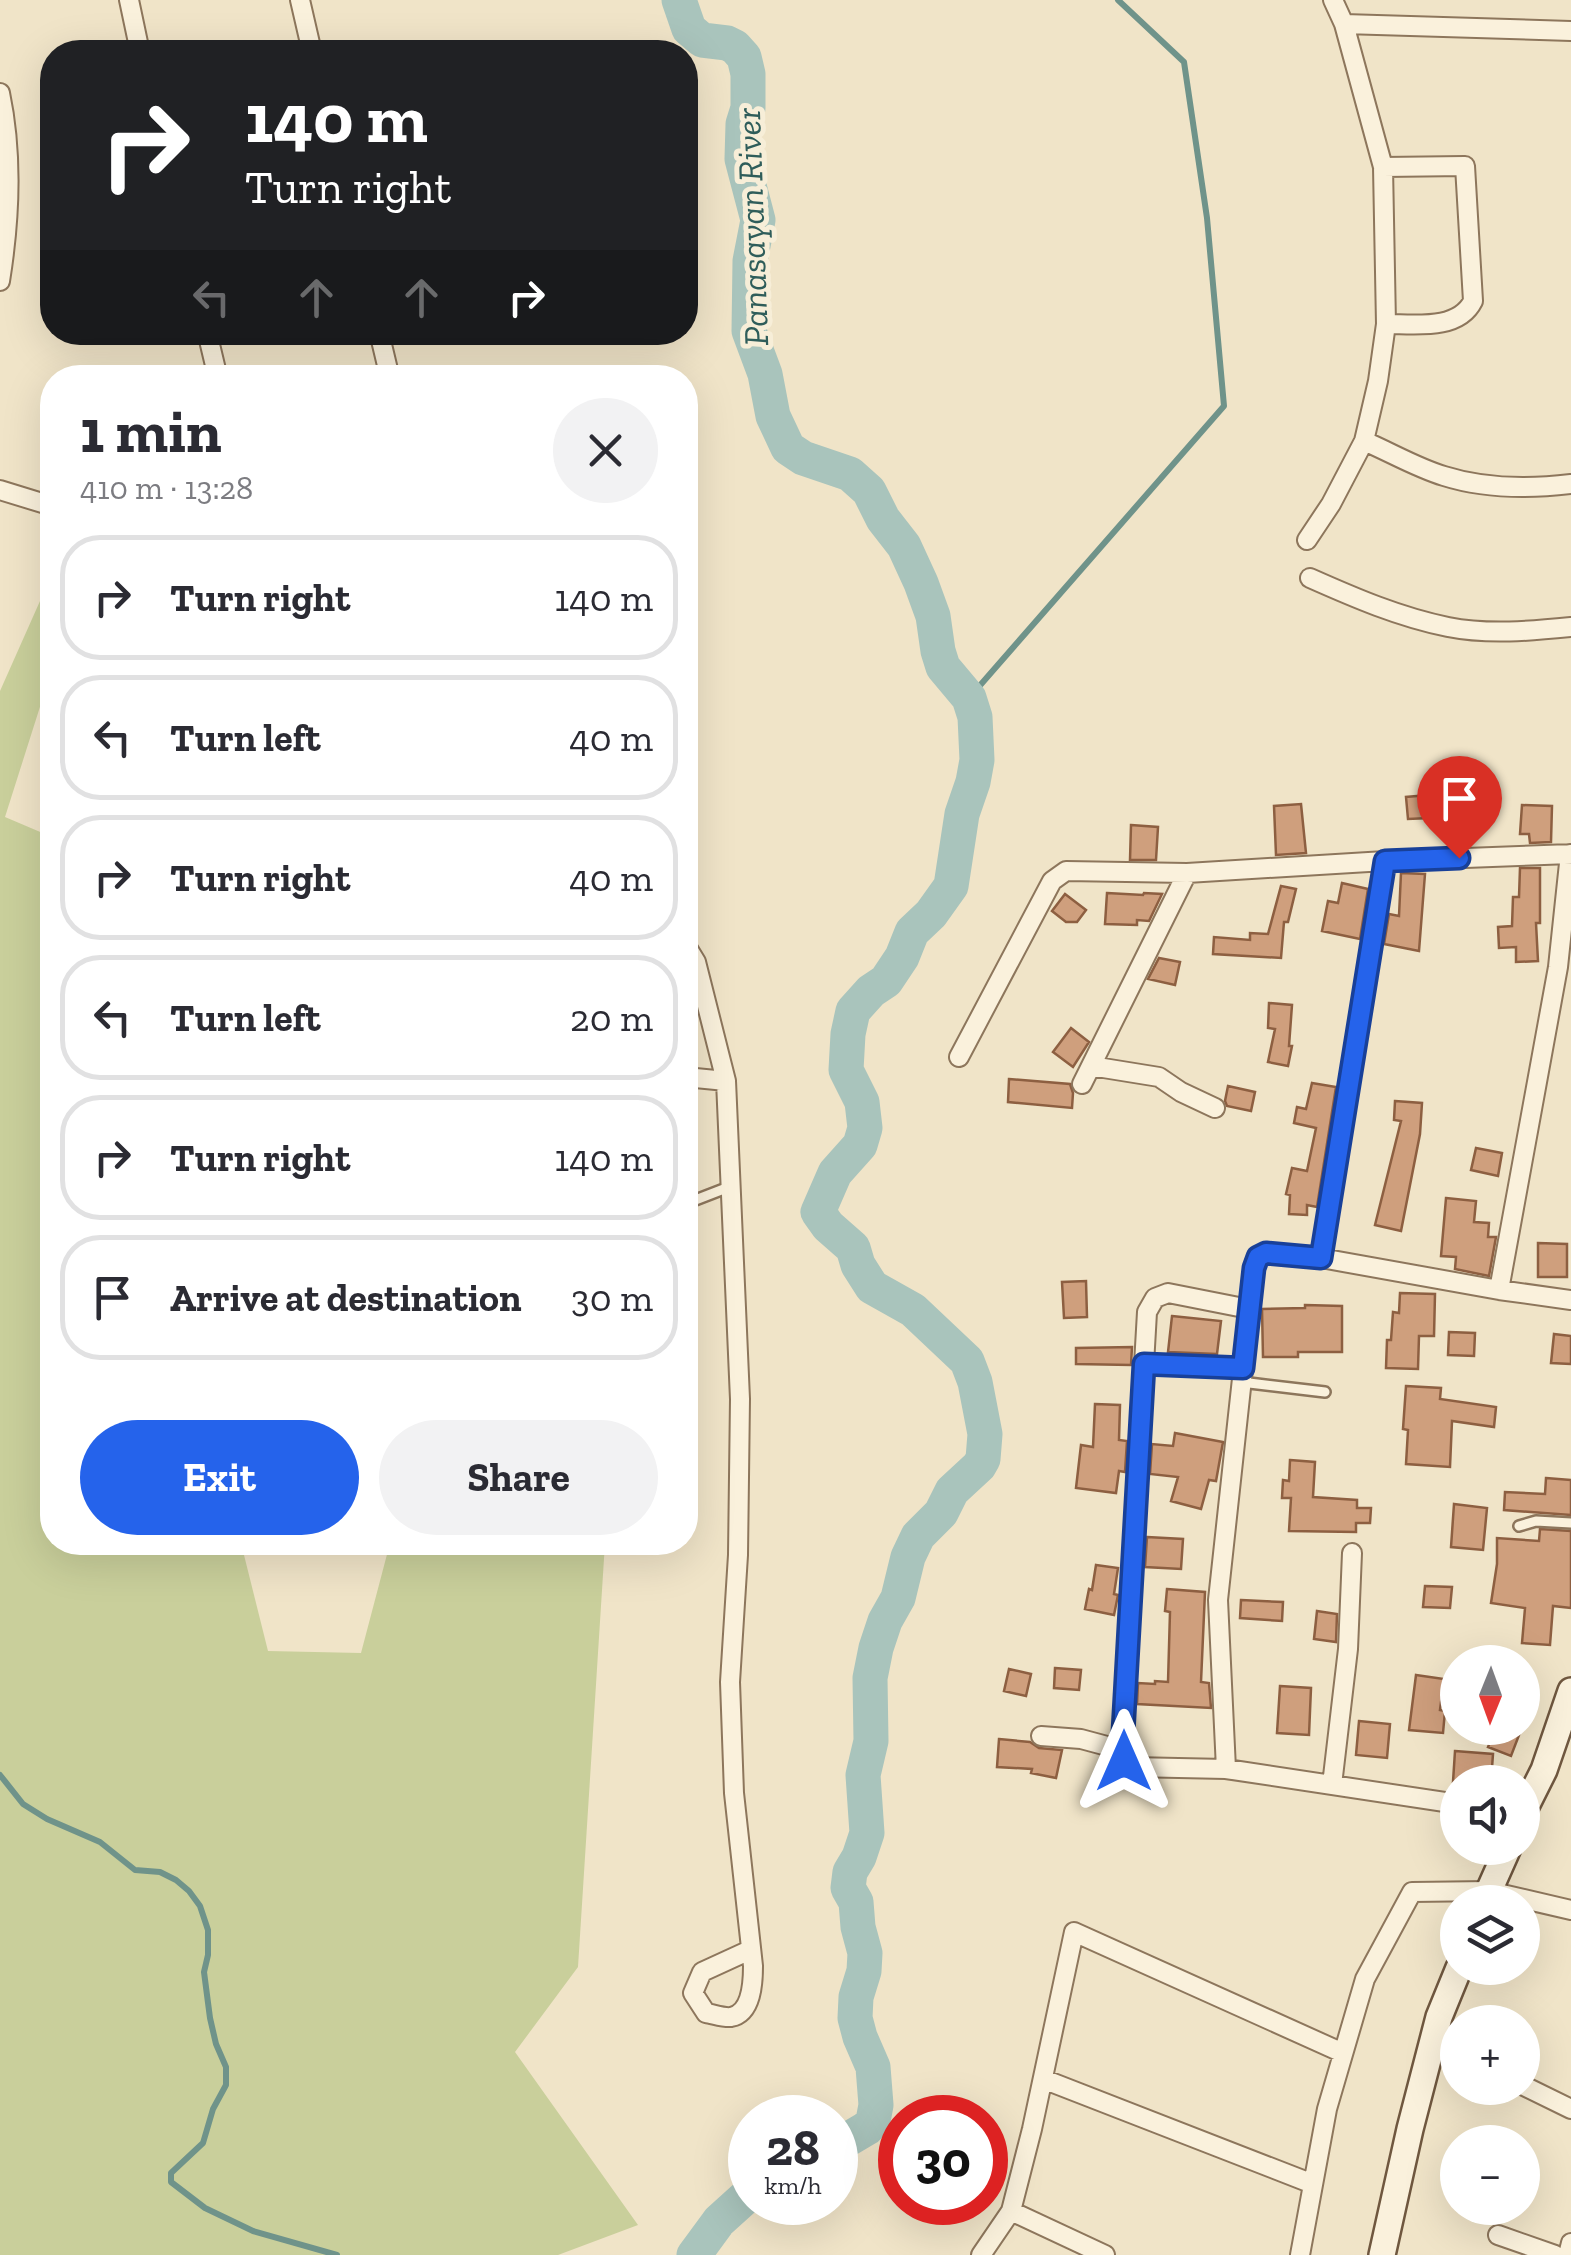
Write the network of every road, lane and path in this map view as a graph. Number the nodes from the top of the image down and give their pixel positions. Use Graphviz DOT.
graph roads {
  1 [pos="129,0"];
  2 [pos="300,0"];
  3 [pos="1334,0"];
  4 [pos="1344,24"];
  5 [pos="1571,31"];
  6 [pos="137,40"];
  7 [pos="309,40"];
  8 [pos="0,93"];
  9 [pos="1383,167"];
  10 [pos="0,282"];
  11 [pos="1386,324"];
  12 [pos="1364,441"];
  13 [pos="1571,484"];
  14 [pos="0,490"];
  15 [pos="40,502"];
  16 [pos="1307,540"];
  17 [pos="1310,578"];
  18 [pos="1571,627"];
  19 [pos="1571,854"];
  20 [pos="1385,861"];
  21 [pos="1186,874"];
  22 [pos="698,970"];
  23 [pos="959,1057"];
  24 [pos="1092,1066"];
  25 [pos="698,1078"];
  26 [pos="726,1081"];
  27 [pos="1082,1084"];
  28 [pos="1215,1108"];
  29 [pos="729,1186"];
  30 [pos="698,1199"];
  31 [pos="1321,1258"];
  32 [pos="1499,1290"];
  33 [pos="1571,1300"];
  34 [pos="1250,1309"];
  35 [pos="1144,1364"];
  36 [pos="1242,1375"];
  37 [pos="1326,1392"];
  38 [pos="1571,1523"];
  39 [pos="1519,1526"];
  40 [pos="1352,1553"];
  41 [pos="1570,1699"];
  42 [pos="1041,1736"];
  43 [pos="1122,1750"];
  44 [pos="1226,1768"];
  45 [pos="1540,1778"];
  46 [pos="1332,1786"];
  47 [pos="1440,1801"];
  48 [pos="1440,1894"];
  49 [pos="1540,1905"];
  50 [pos="1571,1910"];
  51 [pos="750,1950"];
  52 [pos="1452,1985"];
  53 [pos="1343,2053"];
  54 [pos="1043,2078"];
  55 [pos="1540,2094"];
  56 [pos="1571,2109"];
  57 [pos="1313,2184"];
  58 [pos="1011,2210"];
  59 [pos="1498,2235"];
  60 [pos="1571,2243"];
  61 [pos="981,2255"];
  62 [pos="1105,2255"];
  63 [pos="1300,2255"];
  64 [pos="1382,2255"];
  65 [pos="1555,2255"];
  66 [pos="1568,2255"];
  1 -- 6 [label="street"];
  2 -- 7 [label="street"];
  3 -- 4 [label="street"];
  4 -- 5 [label="street"];
  4 -- 9 [label="street"];
  8 -- 10 [label="street"];
  9 -- 11 [label="street"];
  9 -- 11 [label="street"];
  11 -- 12 [label="street"];
  12 -- 13 [label="street"];
  12 -- 16 [label="street"];
  14 -- 15 [label="street"];
  17 -- 18 [label="street"];
  19 -- 20 [label="street"];
  19 -- 32 [label="street"];
  20 -- 21 [label="street"];
  20 -- 31 [label="street"];
  21 -- 23 [label="street"];
  21 -- 24 [label="street"];
  22 -- 26 [label="street"];
  24 -- 27 [label="street"];
  24 -- 28 [label="street"];
  25 -- 26 [label="street"];
  26 -- 29 [label="street"];
  29 -- 30 [label="lane"];
  29 -- 51 [label="street"];
  31 -- 32 [label="street"];
  31 -- 34 [label="street"];
  32 -- 33 [label="street"];
  34 -- 35 [label="street"];
  34 -- 36 [label="street"];
  35 -- 36 [label="street"];
  35 -- 43 [label="street"];
  36 -- 37 [label="lane"];
  36 -- 44 [label="street"];
  38 -- 39 [label="lane"];
  40 -- 46 [label="street"];
  41 -- 45 [label="street"];
  42 -- 43 [label="street"];
  43 -- 44 [label="street"];
  44 -- 46 [label="street"];
  46 -- 47 [label="street"];
  48 -- 53 [label="street"];
  49 -- 50 [label="street"];
  52 -- 64 [label="street"];
  53 -- 54 [label="street"];
  53 -- 57 [label="street"];
  54 -- 57 [label="street"];
  54 -- 58 [label="street"];
  55 -- 56 [label="street"];
  57 -- 63 [label="street"];
  58 -- 61 [label="street"];
  58 -- 62 [label="street"];
  59 -- 65 [label="street"];
  60 -- 66 [label="street"];
}
